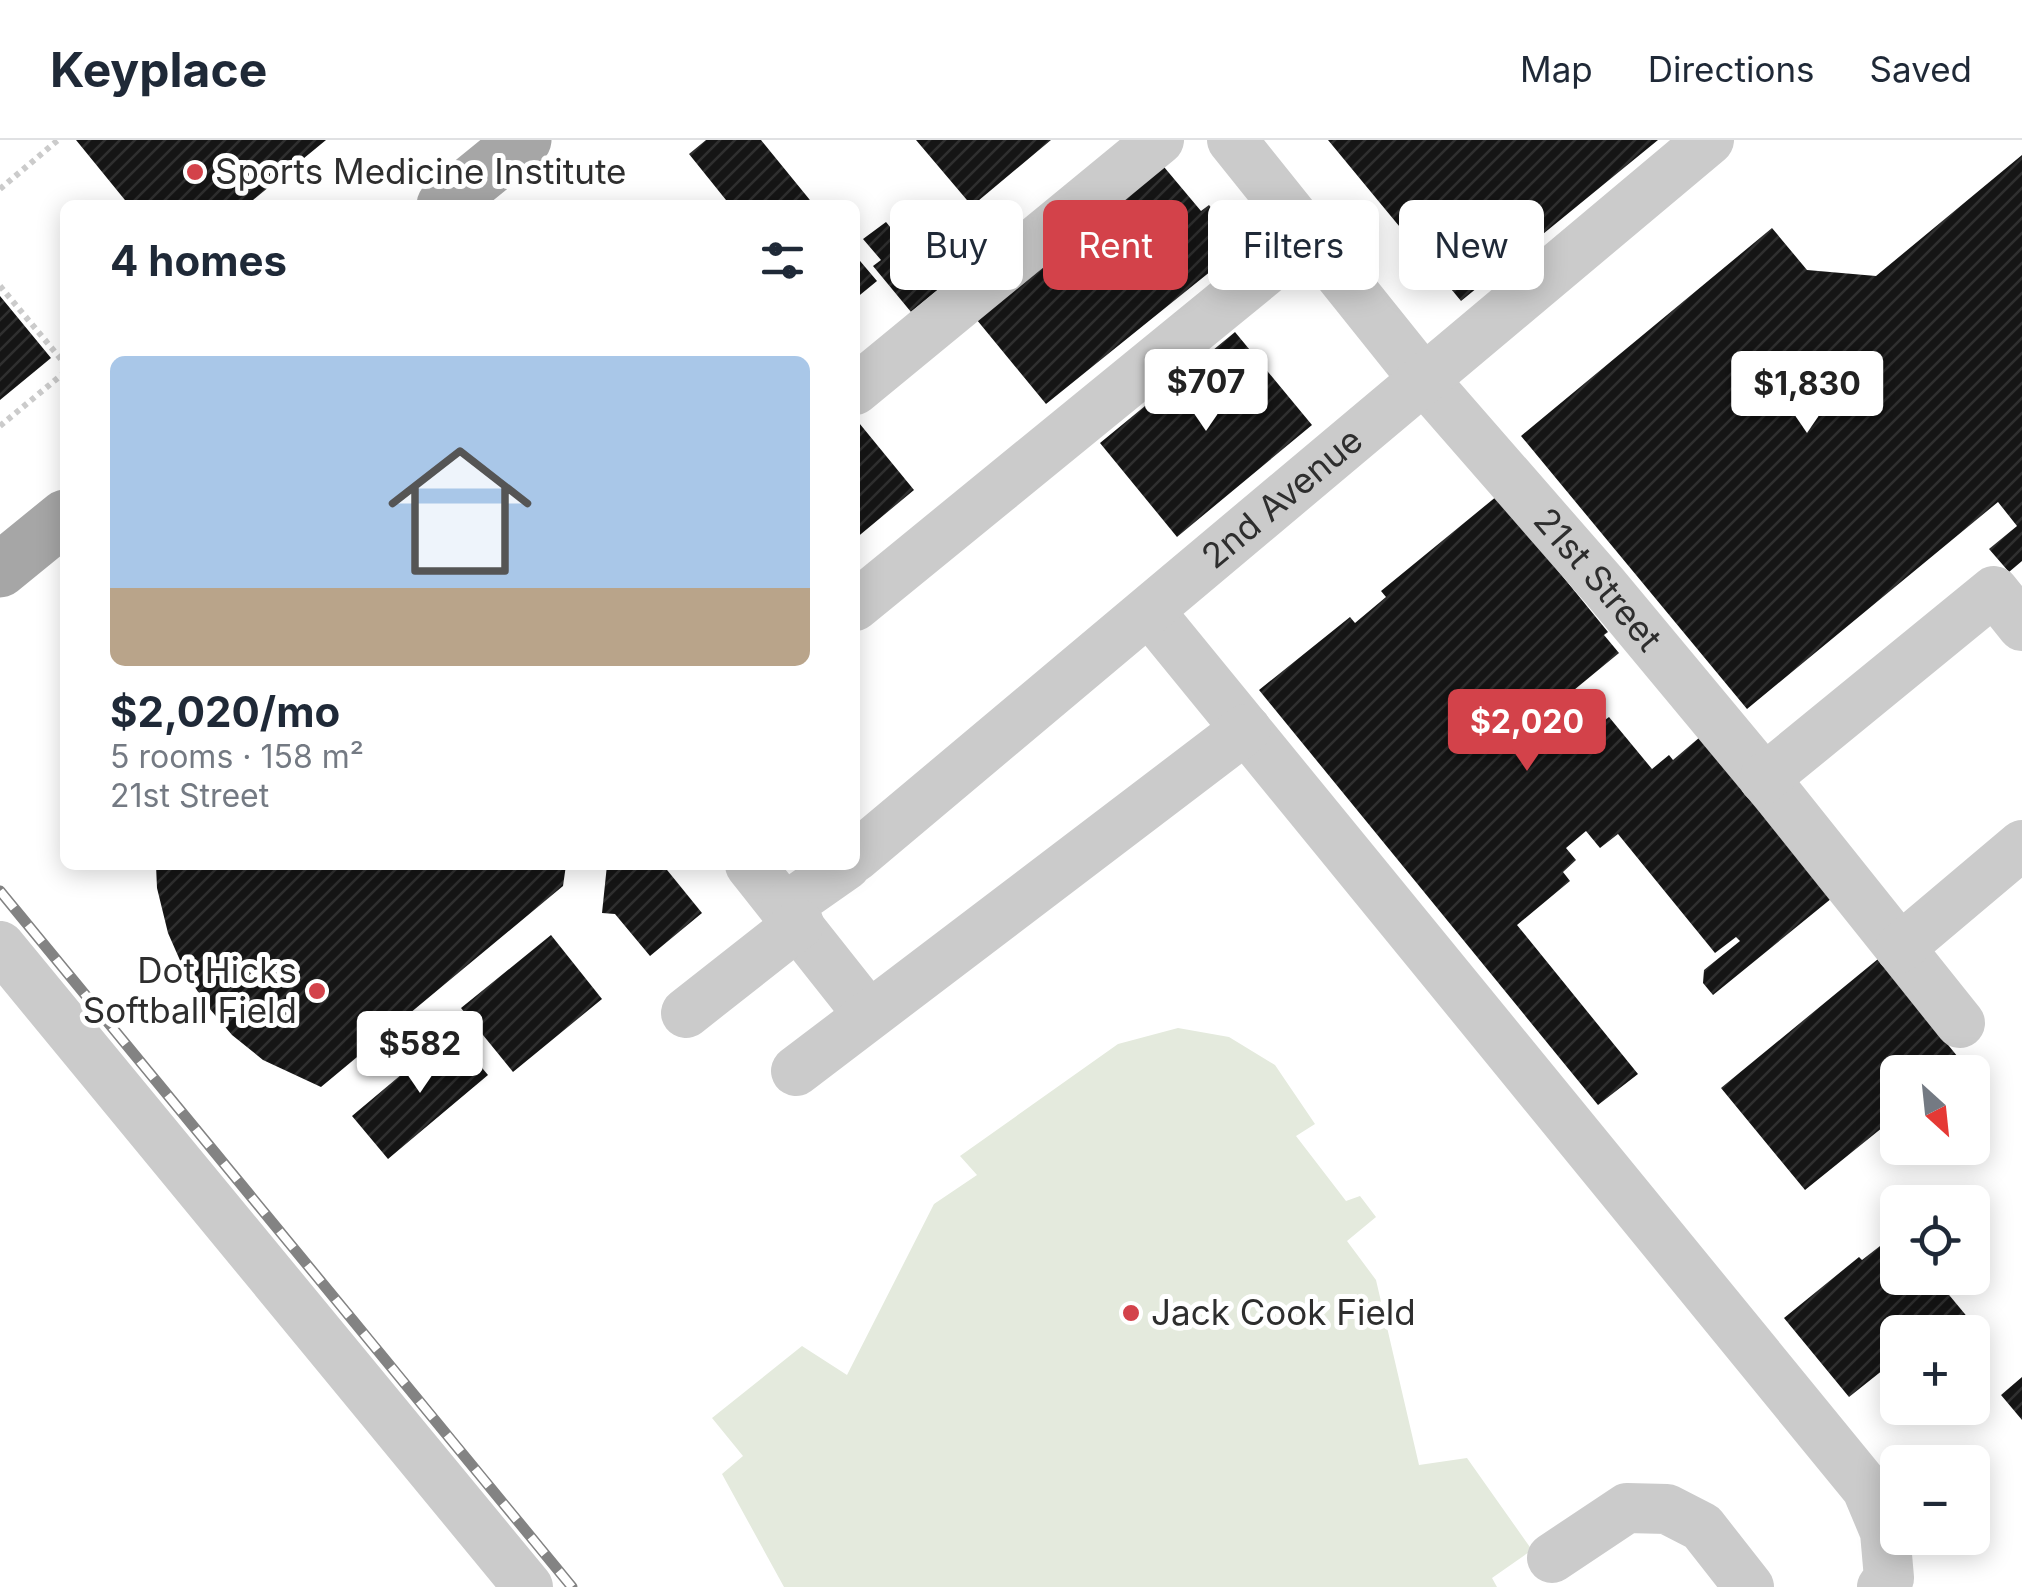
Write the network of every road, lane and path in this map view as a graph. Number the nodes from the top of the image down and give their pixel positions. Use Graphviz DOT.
graph roads {
  1 [pos="58,140"];
  2 [pos="524,140"];
  3 [pos="1159,140"];
  4 [pos="1232,140"];
  5 [pos="1708,140"];
  6 [pos="0,189"];
  7 [pos="450,200"];
  8 [pos="1280,200"];
  9 [pos="0,286"];
  10 [pos="1242,290"];
  11 [pos="1352,290"];
  12 [pos="60,358"];
  13 [pos="60,376"];
  14 [pos="1426,380"];
  15 [pos="860,386"];
  16 [pos="0,426"];
  17 [pos="60,520"];
  18 [pos="0,570"];
  19 [pos="860,602"];
  20 [pos="1150,612"];
  21 [pos="2022,626"];
  22 [pos="1246,729"];
  23 [pos="1764,779"];
  24 [pos="2022,845"];
  25 [pos="860,853"];
  26 [pos="754,870"];
  27 [pos="841,870"];
  28 [pos="792,916"];
  29 [pos="0,946"];
  30 [pos="1900,948"];
  31 [pos="686,1013"];
  32 [pos="868,1014"];
  33 [pos="1960,1023"];
  34 [pos="796,1070"];
  35 [pos="1552,1558"];
  36 [pos="1744,1585"];
  37 [pos="528,1587"];
  38 [pos="1882,1587"];
  1 -- 6 [label="path"];
  2 -- 7 [label="main road"];
  3 -- 15 [label="street"];
  4 -- 8 [label="street, 21st Street"];
  5 -- 14 [label="street, 2nd Avenue"];
  9 -- 12 [label="path"];
  10 -- 19 [label="street"];
  11 -- 14 [label="street, 21st Street"];
  13 -- 16 [label="path"];
  14 -- 20 [label="street, 2nd Avenue"];
  14 -- 23 [label="street, 21st Street"];
  17 -- 18 [label="main road"];
  20 -- 22 [label="street"];
  20 -- 25 [label="street, 2nd Avenue"];
  21 -- 23 [label="street"];
  22 -- 32 [label="street"];
  22 -- 38 [label="street"];
  23 -- 30 [label="street, 21st Street"];
  24 -- 30 [label="street"];
  26 -- 28 [label="street"];
  27 -- 28 [label="street"];
  28 -- 31 [label="street"];
  28 -- 32 [label="street"];
  29 -- 37 [label="street"];
  30 -- 33 [label="street, 21st Street"];
  32 -- 34 [label="street"];
  35 -- 36 [label="street"];
}
